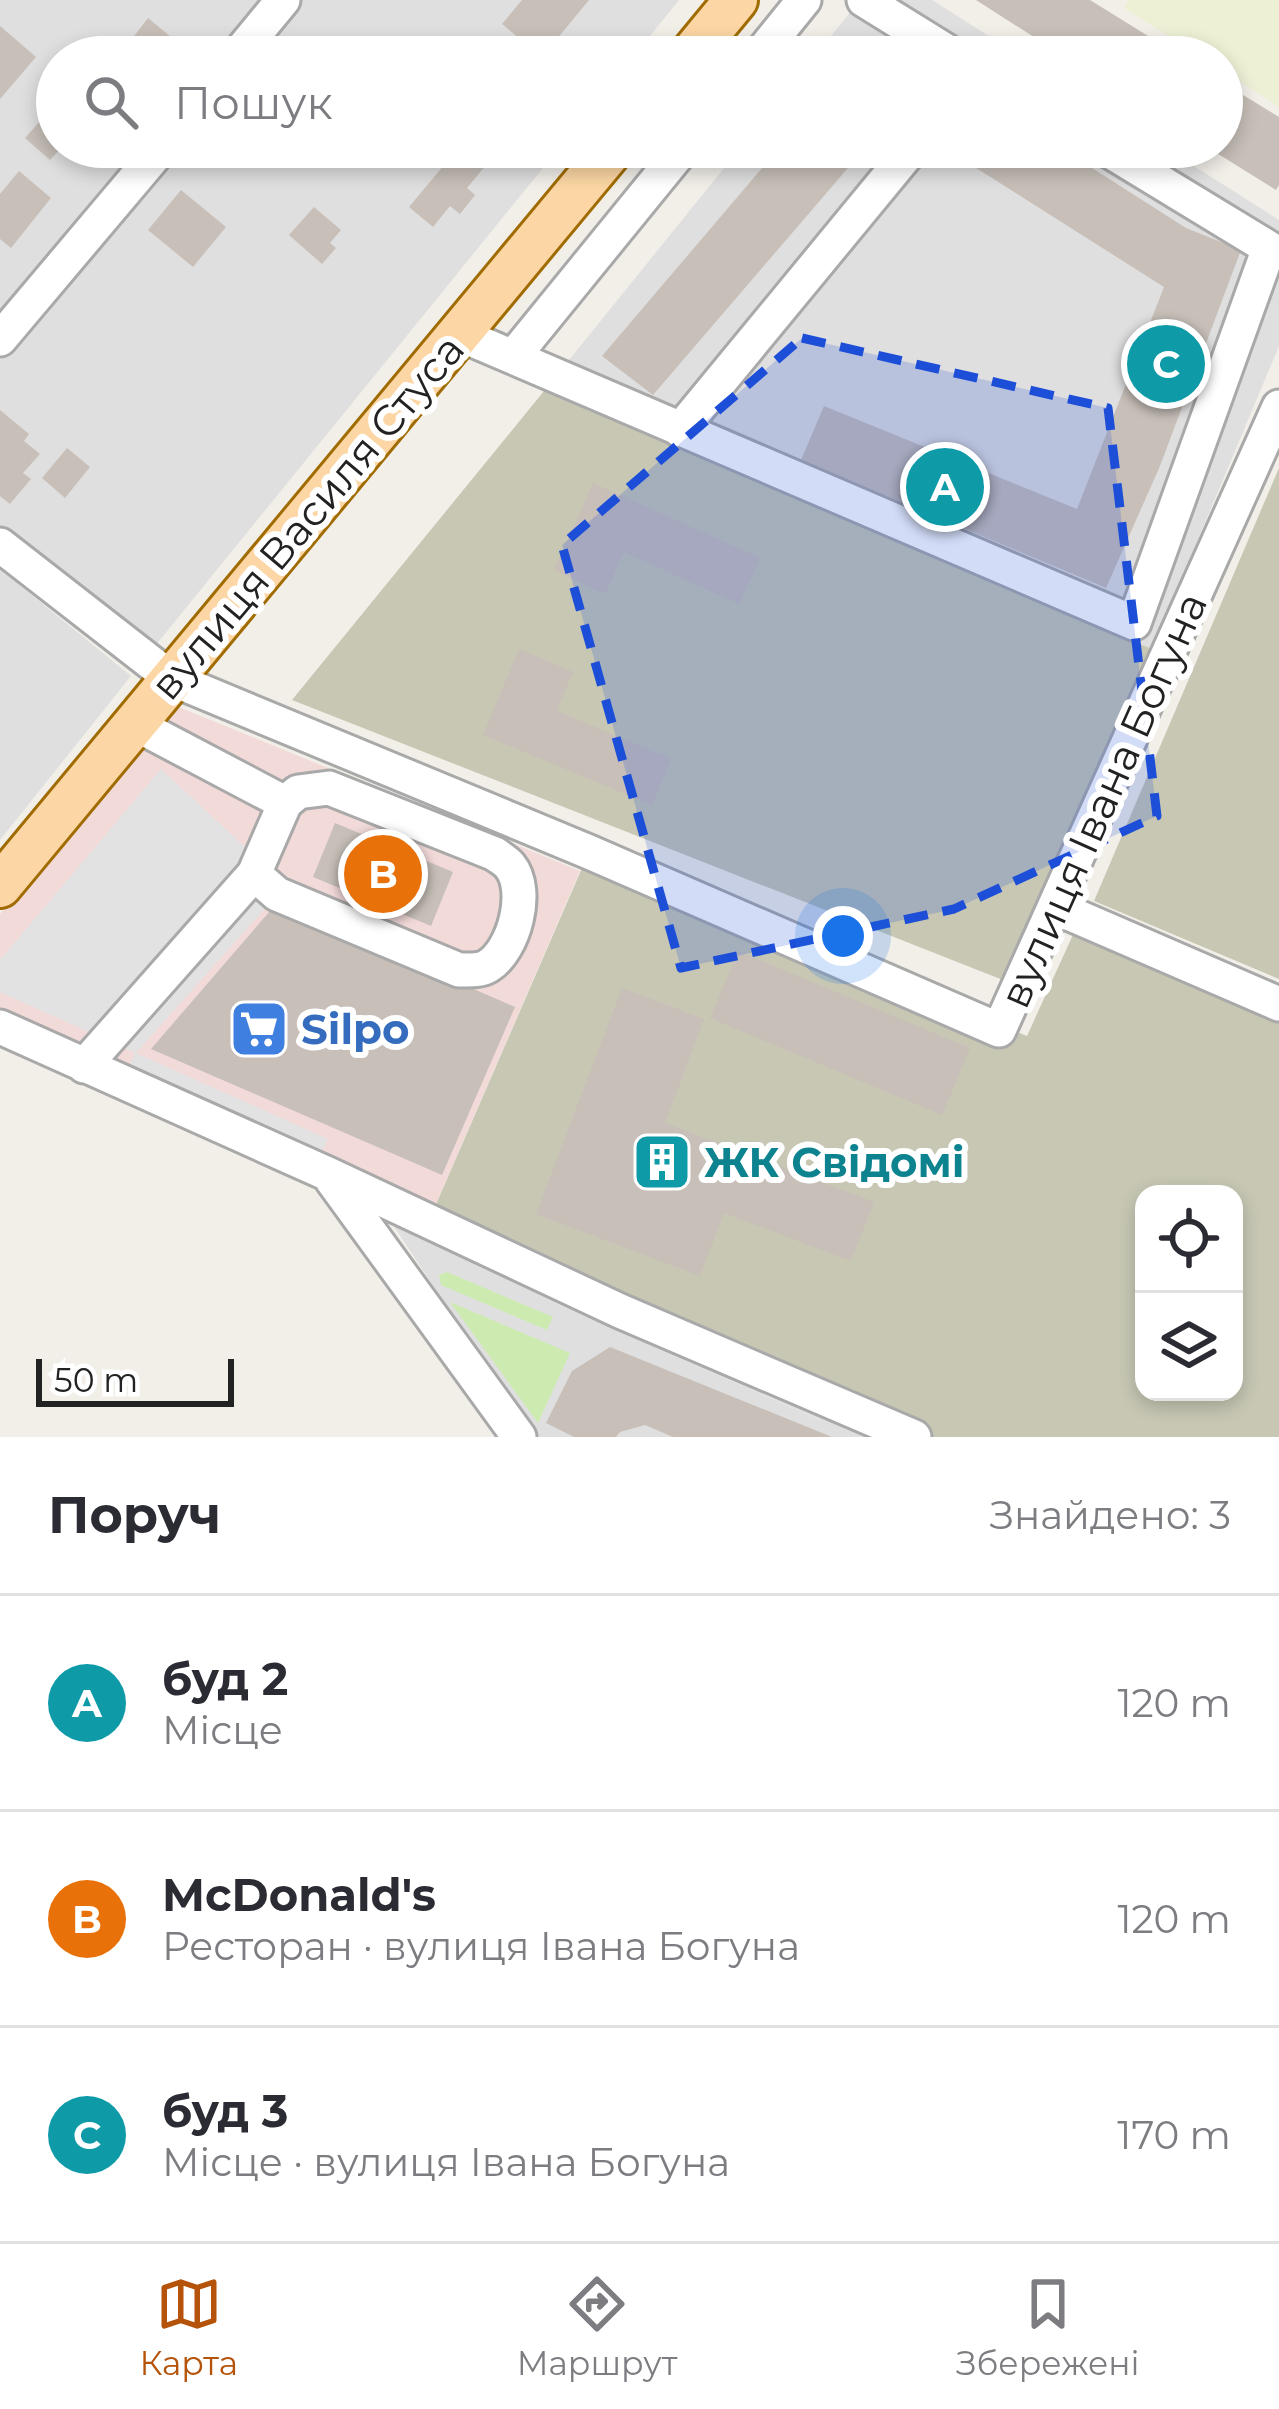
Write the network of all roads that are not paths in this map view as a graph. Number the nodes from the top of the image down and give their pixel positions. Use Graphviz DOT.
graph roads {
  1 [pos="283,0"];
  2 [pos="736,0"];
  3 [pos="804,0"];
  4 [pos="864,0"];
  5 [pos="253,36"];
  6 [pos="706,36"];
  7 [pos="775,36"];
  8 [pos="922,36"];
  9 [pos="144,168"];
  10 [pos="597,168"];
  11 [pos="667,168"];
  12 [pos="896,168"];
  13 [pos="1138,168"];
  14 [pos="459,334"];
  15 [pos="0,338"];
  16 [pos="513,357"];
  17 [pos="1279,407"];
  18 [pos="680,430"];
  19 [pos="0,545"];
  20 [pos="172,679"];
  21 [pos="135,724"];
  22 [pos="285,803"];
  23 [pos="254,874"];
  24 [pos="0,886"];
  25 [pos="1057,908"];
  26 [pos="1279,1004"];
  27 [pos="0,1027"];
  28 [pos="84,1066"];
  29 [pos="328,1174"];
  30 [pos="910,1436"];
  31 [pos="519,1437"];
  1 -- 5 [label="street"];
  2 -- 6 [label="main road"];
  3 -- 7 [label="street"];
  4 -- 8 [label="street"];
  9 -- 15 [label="street"];
  10 -- 14 [label="main road, вулиця Василя Стуса"];
  11 -- 16 [label="street"];
  12 -- 18 [label="street"];
  13 -- 18 [label="street"];
  14 -- 16 [label="street"];
  14 -- 20 [label="main road, вулиця Василя Стуса"];
  16 -- 18 [label="street"];
  17 -- 25 [label="street, вулиця Івана Богуна"];
  19 -- 20 [label="street"];
  20 -- 21 [label="main road, вулиця Василя Стуса"];
  20 -- 25 [label="street, вулиця Івана Богуна"];
  21 -- 22 [label="street"];
  21 -- 24 [label="main road, вулиця Василя Стуса"];
  22 -- 23 [label="street"];
  22 -- 23 [label="street"];
  23 -- 28 [label="street"];
  25 -- 26 [label="street"];
  27 -- 28 [label="street"];
  28 -- 29 [label="street"];
  29 -- 30 [label="street"];
  29 -- 31 [label="street"];
}
